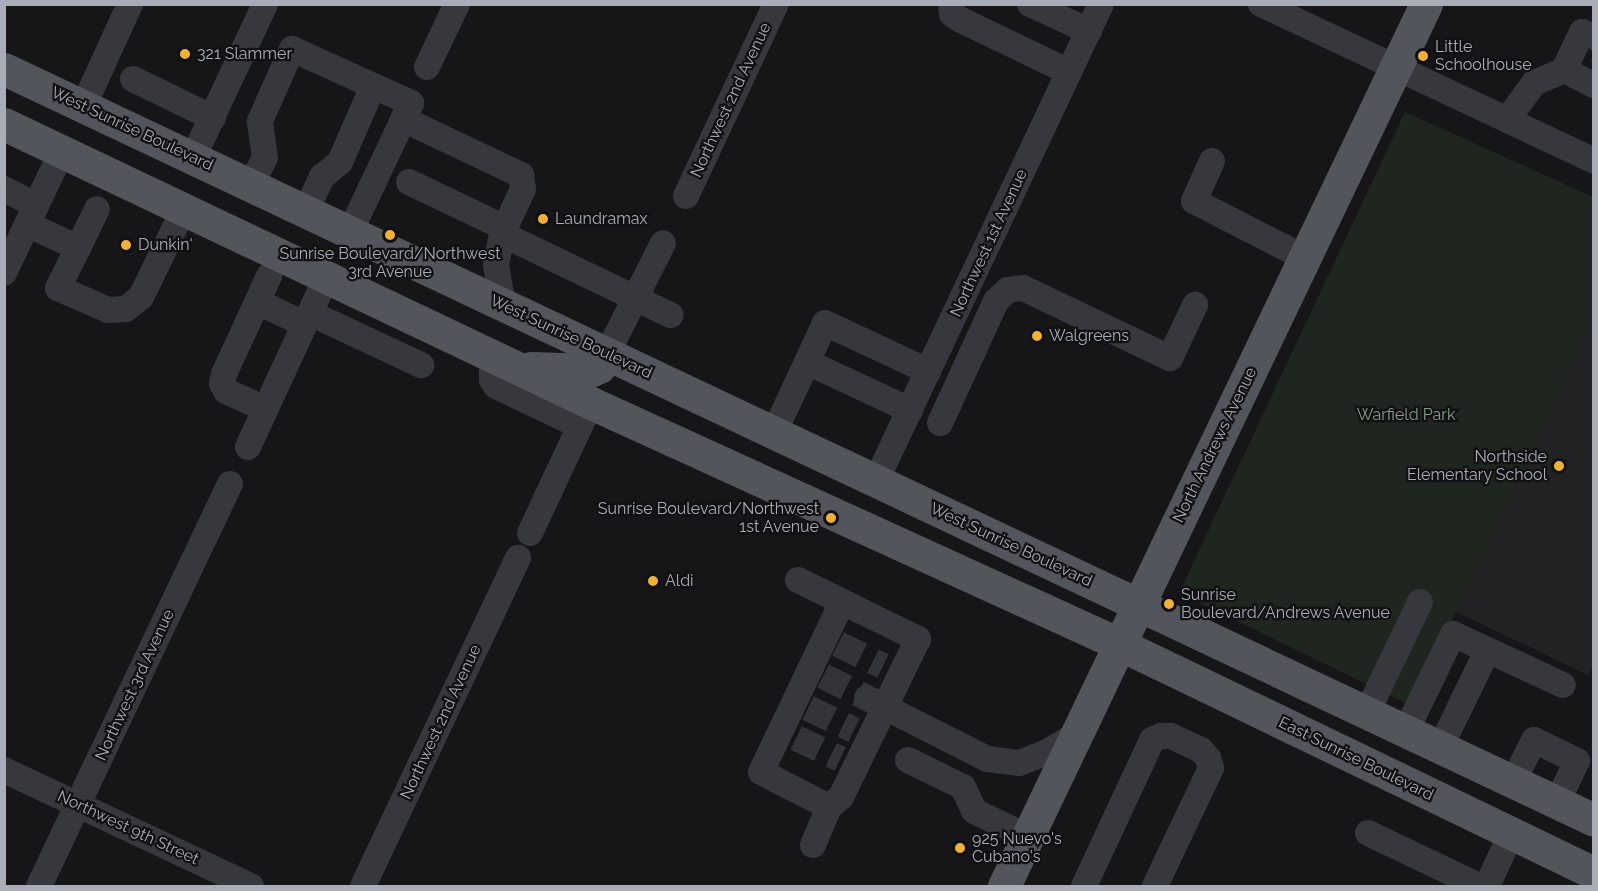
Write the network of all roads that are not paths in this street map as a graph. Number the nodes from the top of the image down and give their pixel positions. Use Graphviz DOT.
graph roads {
  1 [pos="130,4"];
  2 [pos="265,4"];
  3 [pos="457,4"];
  4 [pos="776,4"];
  5 [pos="951,4"];
  6 [pos="1029,4"];
  7 [pos="1101,4"];
  8 [pos="1261,4"];
  9 [pos="1426,4"];
  10 [pos="1089,31"];
  11 [pos="1588,34"];
  12 [pos="428,68"];
  13 [pos="1397,68"];
  14 [pos="4,69"];
  15 [pos="1563,70"];
  16 [pos="1069,72"];
  17 [pos="133,79"];
  18 [pos="1593,85"];
  19 [pos="374,86"];
  20 [pos="84,105"];
  21 [pos="407,111"];
  22 [pos="213,118"];
  23 [pos="1508,120"];
  24 [pos="4,124"];
  25 [pos="62,151"];
  26 [pos="193,158"];
  27 [pos="1212,161"];
  28 [pos="1593,161"];
  29 [pos="339,162"];
  30 [pos="375,178"];
  31 [pos="409,182"];
  32 [pos="251,185"];
  33 [pos="4,189"];
  34 [pos="686,196"];
  35 [pos="97,209"];
  36 [pos="184,209"];
  37 [pos="306,211"];
  38 [pos="32,215"];
  39 [pos="503,231"];
  40 [pos="350,232"];
  41 [pos="663,243"];
  42 [pos="78,248"];
  43 [pos="1305,258"];
  44 [pos="4,273"];
  45 [pos="269,276"];
  46 [pos="327,276"];
  47 [pos="634,298"];
  48 [pos="258,302"];
  49 [pos="503,304"];
  50 [pos="1195,304"];
  51 [pos="393,308"];
  52 [pos="670,315"];
  53 [pos="307,318"];
  54 [pos="376,344"];
  55 [pos="607,354"];
  56 [pos="807,362"];
  57 [pos="508,363"];
  58 [pos="421,365"];
  59 [pos="928,371"];
  60 [pos="265,410"];
  61 [pos="910,410"];
  62 [pos="585,415"];
  63 [pos="940,423"];
  64 [pos="774,433"];
  65 [pos="248,447"];
  66 [pos="876,481"];
  67 [pos="230,484"];
  68 [pos="530,533"];
  69 [pos="518,558"];
  70 [pos="798,580"];
  71 [pos="842,602"];
  72 [pos="1420,602"];
  73 [pos="1138,605"];
  74 [pos="1119,644"];
  75 [pos="1486,651"];
  76 [pos="1563,685"];
  77 [pos="876,702"];
  78 [pos="1367,713"];
  79 [pos="1406,731"];
  80 [pos="1076,735"];
  81 [pos="1440,748"];
  82 [pos="908,760"];
  83 [pos="4,770"];
  84 [pos="1513,782"];
  85 [pos="1557,802"];
  86 [pos="78,805"];
  87 [pos="829,807"];
  88 [pos="1593,820"];
  89 [pos="1368,833"];
  90 [pos="1512,834"];
  91 [pos="1028,837"];
  92 [pos="813,846"];
  93 [pos="1589,869"];
  94 [pos="39,886"];
  95 [pos="251,886"];
  96 [pos="363,886"];
  97 [pos="1004,886"];
  98 [pos="1084,886"];
  99 [pos="1155,886"];
  100 [pos="1479,886"];
  101 [pos="1487,886"];
  1 -- 20 [label="street"];
  2 -- 22 [label="street"];
  3 -- 12 [label="street"];
  4 -- 34 [label="street, Northwest 2nd Avenue"];
  5 -- 16 [label="street"];
  6 -- 10 [label="street"];
  7 -- 10 [label="street, Northwest 1st Avenue"];
  8 -- 13 [label="street"];
  9 -- 13 [label="main road, North Andrews Avenue"];
  10 -- 16 [label="street, Northwest 1st Avenue"];
  11 -- 15 [label="street"];
  13 -- 23 [label="street"];
  13 -- 43 [label="main road, North Andrews Avenue"];
  14 -- 20 [label="main road, West Sunrise Boulevard"];
  15 -- 18 [label="street"];
  15 -- 23 [label="street"];
  16 -- 59 [label="street, Northwest 1st Avenue"];
  17 -- 22 [label="street"];
  19 -- 21 [label="street"];
  19 -- 29 [label="street"];
  19 -- 32 [label="street"];
  20 -- 26 [label="main road, West Sunrise Boulevard"];
  21 -- 30 [label="street"];
  21 -- 39 [label="street"];
  22 -- 26 [label="street"];
  23 -- 28 [label="street"];
  24 -- 25 [label="main road"];
  25 -- 36 [label="main road"];
  25 -- 38 [label="street"];
  26 -- 32 [label="main road, West Sunrise Boulevard"];
  27 -- 43 [label="street"];
  29 -- 30 [label="street"];
  29 -- 37 [label="street"];
  30 -- 40 [label="street"];
  31 -- 39 [label="street"];
  32 -- 37 [label="main road, West Sunrise Boulevard"];
  33 -- 38 [label="street"];
  35 -- 42 [label="street"];
  36 -- 42 [label="street"];
  36 -- 46 [label="main road"];
  37 -- 40 [label="main road, West Sunrise Boulevard"];
  38 -- 42 [label="street"];
  38 -- 44 [label="street"];
  39 -- 47 [label="street"];
  39 -- 49 [label="street"];
  40 -- 49 [label="main road, West Sunrise Boulevard"];
  41 -- 47 [label="street"];
  43 -- 73 [label="main road, North Andrews Avenue"];
  45 -- 48 [label="street"];
  46 -- 51 [label="main road"];
  46 -- 53 [label="street"];
  47 -- 52 [label="street"];
  47 -- 55 [label="street"];
  48 -- 53 [label="street"];
  48 -- 60 [label="street"];
  49 -- 55 [label="main road, West Sunrise Boulevard"];
  50 -- 63 [label="street"];
  51 -- 54 [label="street"];
  51 -- 57 [label="main road"];
  53 -- 54 [label="street"];
  53 -- 60 [label="street"];
  54 -- 58 [label="street"];
  55 -- 57 [label="main road"];
  55 -- 64 [label="main road, West Sunrise Boulevard"];
  56 -- 59 [label="street"];
  56 -- 61 [label="street"];
  56 -- 64 [label="street"];
  57 -- 62 [label="main road"];
  59 -- 61 [label="street, Northwest 1st Avenue"];
  60 -- 65 [label="street"];
  61 -- 66 [label="street, Northwest 1st Avenue"];
  62 -- 68 [label="street"];
  62 -- 74 [label="main road"];
  64 -- 66 [label="main road, West Sunrise Boulevard"];
  66 -- 73 [label="main road, West Sunrise Boulevard"];
  67 -- 86 [label="street, Northwest 3rd Avenue"];
  69 -- 96 [label="street, Northwest 2nd Avenue"];
  70 -- 71 [label="street"];
  71 -- 77 [label="street"];
  71 -- 87 [label="street"];
  72 -- 78 [label="street"];
  73 -- 74 [label="main road, North Andrews Avenue"];
  73 -- 78 [label="main road"];
  74 -- 80 [label="main road, North Andrews Avenue"];
  74 -- 90 [label="main road, East Sunrise Boulevard"];
  75 -- 76 [label="street"];
  75 -- 79 [label="street"];
  75 -- 81 [label="street"];
  77 -- 80 [label="street"];
  77 -- 87 [label="street"];
  78 -- 79 [label="main road"];
  79 -- 81 [label="main road"];
  80 -- 91 [label="main road, North Andrews Avenue"];
  81 -- 84 [label="main road"];
  82 -- 91 [label="street"];
  83 -- 86 [label="street, Northwest 9th Street"];
  84 -- 85 [label="main road"];
  84 -- 85 [label="street"];
  85 -- 88 [label="main road"];
  86 -- 94 [label="street, Northwest 3rd Avenue"];
  86 -- 95 [label="street, Northwest 9th Street"];
  87 -- 92 [label="street"];
  89 -- 100 [label="street"];
  90 -- 93 [label="main road, East Sunrise Boulevard"];
  90 -- 101 [label="street"];
  91 -- 97 [label="main road, North Andrews Avenue"];
  98 -- 99 [label="street"];
}
